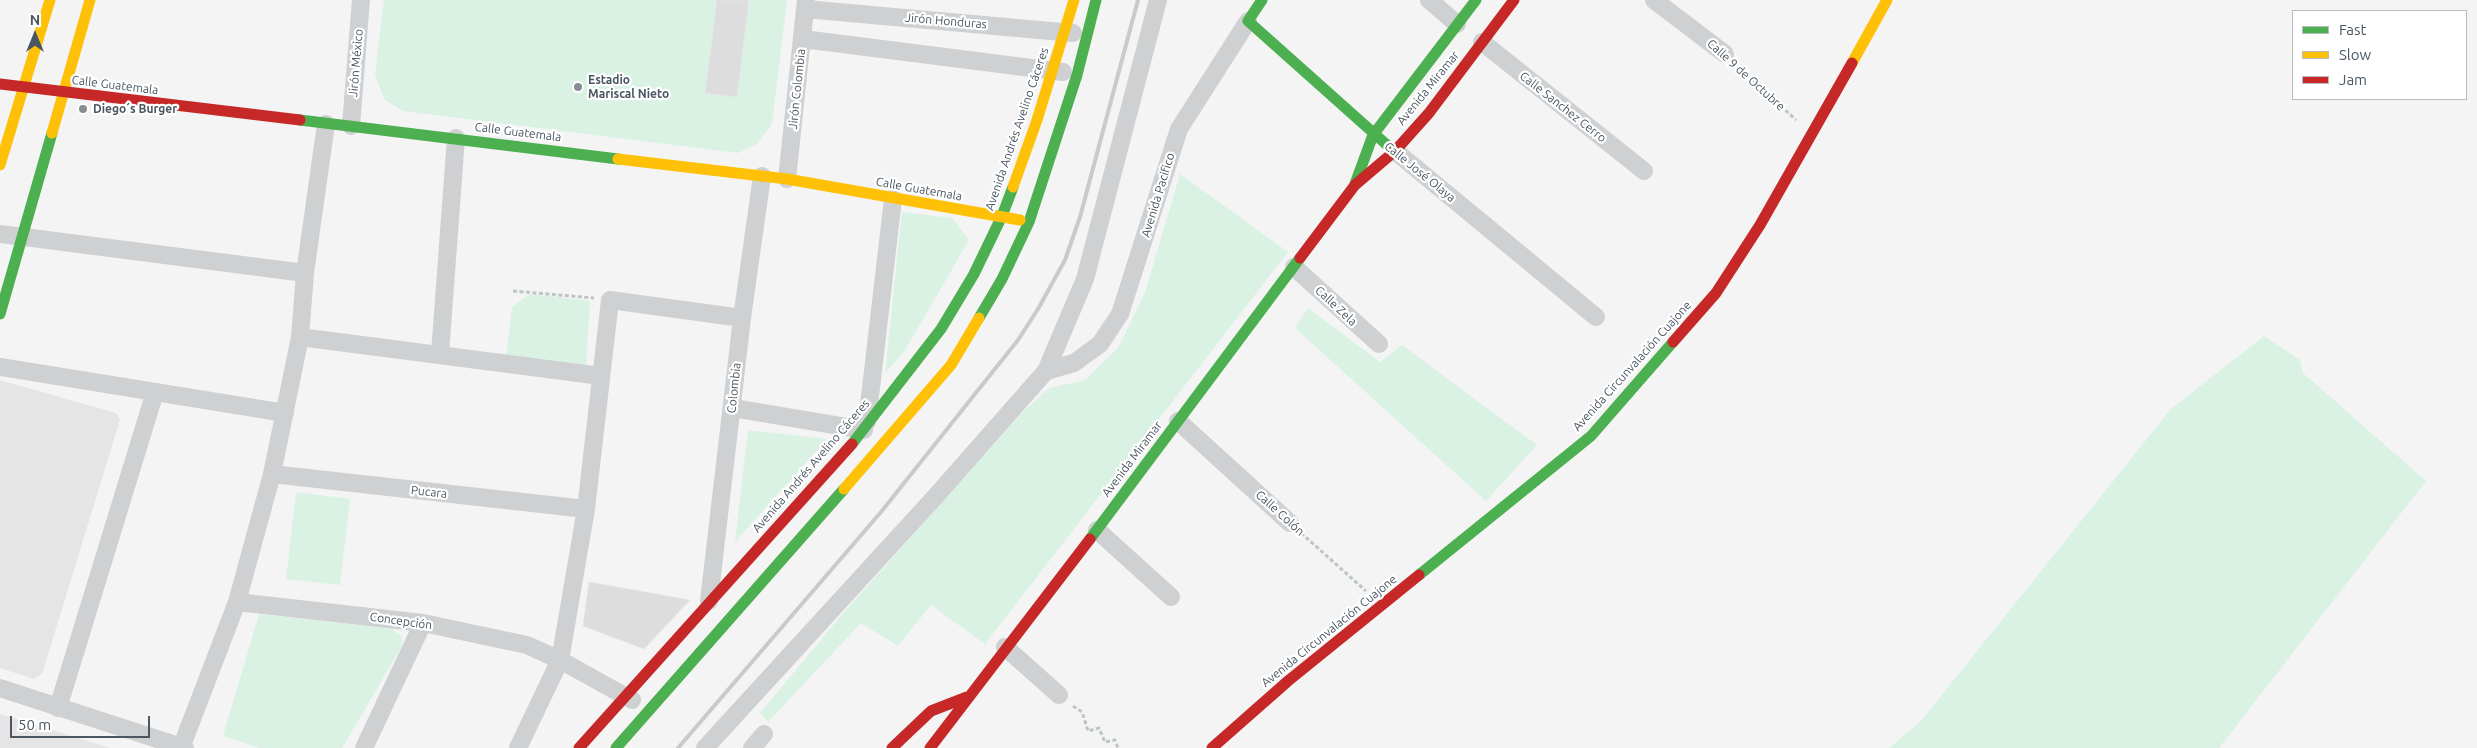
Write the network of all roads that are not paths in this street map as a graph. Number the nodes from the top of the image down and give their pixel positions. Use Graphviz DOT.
graph roads {
  1 [pos="50,0"];
  2 [pos="90,0"];
  3 [pos="361,0"];
  4 [pos="1074,0"];
  5 [pos="1096,0"];
  6 [pos="1158,0"];
  7 [pos="1262,0"];
  8 [pos="1428,0"];
  9 [pos="1476,0"];
  10 [pos="1514,0"];
  11 [pos="1654,0"];
  12 [pos="1887,0"];
  13 [pos="806,4"];
  14 [pos="1248,21"];
  15 [pos="1458,24"];
  16 [pos="1065,32"];
  17 [pos="1086,36"];
  18 [pos="803,39"];
  19 [pos="1482,42"];
  20 [pos="1725,54"];
  21 [pos="1053,70"];
  22 [pos="1077,75"];
  23 [pos="0,84"];
  24 [pos="24,86"];
  25 [pos="64,92"];
  26 [pos="326,124"];
  27 [pos="351,126"];
  28 [pos="1373,135"];
  29 [pos="456,138"];
  30 [pos="1395,151"];
  31 [pos="0,164"];
  32 [pos="1644,171"];
  33 [pos="762,176"];
  34 [pos="787,179"];
  35 [pos="1355,186"];
  36 [pos="894,199"];
  37 [pos="1002,216"];
  38 [pos="1030,222"];
  39 [pos="0,234"];
  40 [pos="23,236"];
  41 [pos="1294,267"];
  42 [pos="305,273"];
  43 [pos="0,314"];
  44 [pos="1596,317"];
  45 [pos="742,318"];
  46 [pos="300,337"];
  47 [pos="1379,344"];
  48 [pos="440,353"];
  49 [pos="0,367"];
  50 [pos="1046,371"];
  51 [pos="602,376"];
  52 [pos="155,392"];
  53 [pos="733,408"];
  54 [pos="285,413"];
  55 [pos="1178,421"];
  56 [pos="865,429"];
  57 [pos="272,474"];
  58 [pos="586,509"];
  59 [pos="1290,523"];
  60 [pos="1097,530"];
  61 [pos="1171,597"];
  62 [pos="709,601"];
  63 [pos="237,602"];
  64 [pos="422,623"];
  65 [pos="1005,647"];
  66 [pos="560,660"];
  67 [pos="0,688"];
  68 [pos="1059,695"];
  69 [pos="623,696"];
  70 [pos="967,696"];
  71 [pos="58,708"];
  72 [pos="649,709"];
  73 [pos="764,734"];
  74 [pos="182,748"];
  75 [pos="364,748"];
  76 [pos="518,748"];
  77 [pos="579,748"];
  78 [pos="616,748"];
  79 [pos="705,748"];
  80 [pos="752,748"];
  81 [pos="892,748"];
  82 [pos="930,748"];
  83 [pos="1212,748"];
  1 -- 24 [label="main road"];
  2 -- 25 [label="main road"];
  3 -- 27 [label="street, Jirón México"];
  4 -- 16 [label="main road, Avenida Andrés Avelino Cáceres"];
  5 -- 17 [label="main road"];
  6 -- 50 [label="street"];
  7 -- 14 [label="main road, Avenida Pacifico"];
  8 -- 15 [label="street"];
  9 -- 15 [label="main road, Avenida Miramar"];
  10 -- 19 [label="main road, Avenida Miramar"];
  11 -- 20 [label="street, Calle 9 de Octubre"];
  12 -- 83 [label="main road, Avenida Circunvalación Cuajone"];
  13 -- 16 [label="street, Jirón Honduras"];
  13 -- 18 [label="street, Jirón Colombia"];
  14 -- 28 [label="main road, Calle José Olaya"];
  14 -- 50 [label="street, Avenida Pacifico"];
  15 -- 28 [label="main road, Avenida Miramar"];
  16 -- 17 [label="street, Jirón Honduras"];
  16 -- 21 [label="main road, Avenida Andrés Avelino Cáceres"];
  17 -- 22 [label="main road"];
  18 -- 21 [label="street"];
  18 -- 34 [label="street, Jirón Colombia"];
  19 -- 30 [label="main road, Avenida Miramar"];
  19 -- 32 [label="street, Calle Sanchez Cerro"];
  21 -- 22 [label="street"];
  21 -- 37 [label="main road, Avenida Andrés Avelino Cáceres"];
  22 -- 38 [label="main road"];
  23 -- 24 [label="main road, Calle Guatemala"];
  24 -- 25 [label="main road, Calle Guatemala"];
  24 -- 31 [label="main road"];
  25 -- 26 [label="main road, Calle Guatemala"];
  25 -- 40 [label="main road"];
  26 -- 27 [label="main road, Calle Guatemala"];
  26 -- 42 [label="street"];
  27 -- 29 [label="main road, Calle Guatemala"];
  28 -- 30 [label="main road, Calle José Olaya"];
  28 -- 35 [label="main road, Avenida Miramar"];
  29 -- 33 [label="main road, Calle Guatemala"];
  29 -- 48 [label="street"];
  30 -- 35 [label="main road, Avenida Miramar"];
  30 -- 44 [label="street, Calle José Olaya"];
  33 -- 34 [label="main road, Calle Guatemala"];
  33 -- 45 [label="street, Colombia"];
  34 -- 36 [label="main road, Calle Guatemala"];
  35 -- 41 [label="main road, Avenida Miramar"];
  36 -- 37 [label="main road, Calle Guatemala"];
  36 -- 56 [label="street"];
  37 -- 38 [label="main road, Calle Guatemala"];
  37 -- 56 [label="main road, Avenida Andrés Avelino Cáceres"];
  38 -- 72 [label="main road"];
  39 -- 40 [label="street"];
  40 -- 42 [label="street"];
  40 -- 43 [label="main road"];
  41 -- 47 [label="street, Calle Zela"];
  41 -- 55 [label="main road, Avenida Miramar"];
  42 -- 46 [label="street"];
  45 -- 51 [label="street"];
  45 -- 53 [label="street, Colombia"];
  46 -- 48 [label="street"];
  46 -- 54 [label="street"];
  48 -- 51 [label="street"];
  49 -- 52 [label="street"];
  50 -- 79 [label="street"];
  51 -- 58 [label="street"];
  52 -- 54 [label="street"];
  52 -- 71 [label="street"];
  53 -- 56 [label="street"];
  53 -- 62 [label="street, Colombia"];
  54 -- 57 [label="street"];
  55 -- 59 [label="street, Calle Colón"];
  55 -- 60 [label="main road, Avenida Miramar"];
  56 -- 62 [label="main road, Avenida Andrés Avelino Cáceres"];
  57 -- 58 [label="street, Pucara"];
  57 -- 63 [label="street"];
  58 -- 66 [label="street"];
  60 -- 61 [label="street"];
  60 -- 65 [label="main road, Avenida Miramar"];
  62 -- 69 [label="main road, Avenida Andrés Avelino Cáceres"];
  63 -- 64 [label="street, Concepción"];
  63 -- 74 [label="street"];
  64 -- 66 [label="street, Concepción"];
  64 -- 75 [label="street"];
  65 -- 68 [label="street"];
  65 -- 70 [label="main road, Avenida Miramar"];
  66 -- 69 [label="street, Concepción"];
  66 -- 76 [label="street"];
  67 -- 71 [label="street"];
  69 -- 72 [label="street, Concepción"];
  69 -- 77 [label="main road, Avenida Andrés Avelino Cáceres"];
  70 -- 81 [label="main road"];
  70 -- 82 [label="main road, Avenida Miramar"];
  71 -- 74 [label="street"];
  72 -- 78 [label="main road"];
  73 -- 80 [label="street"];
}
